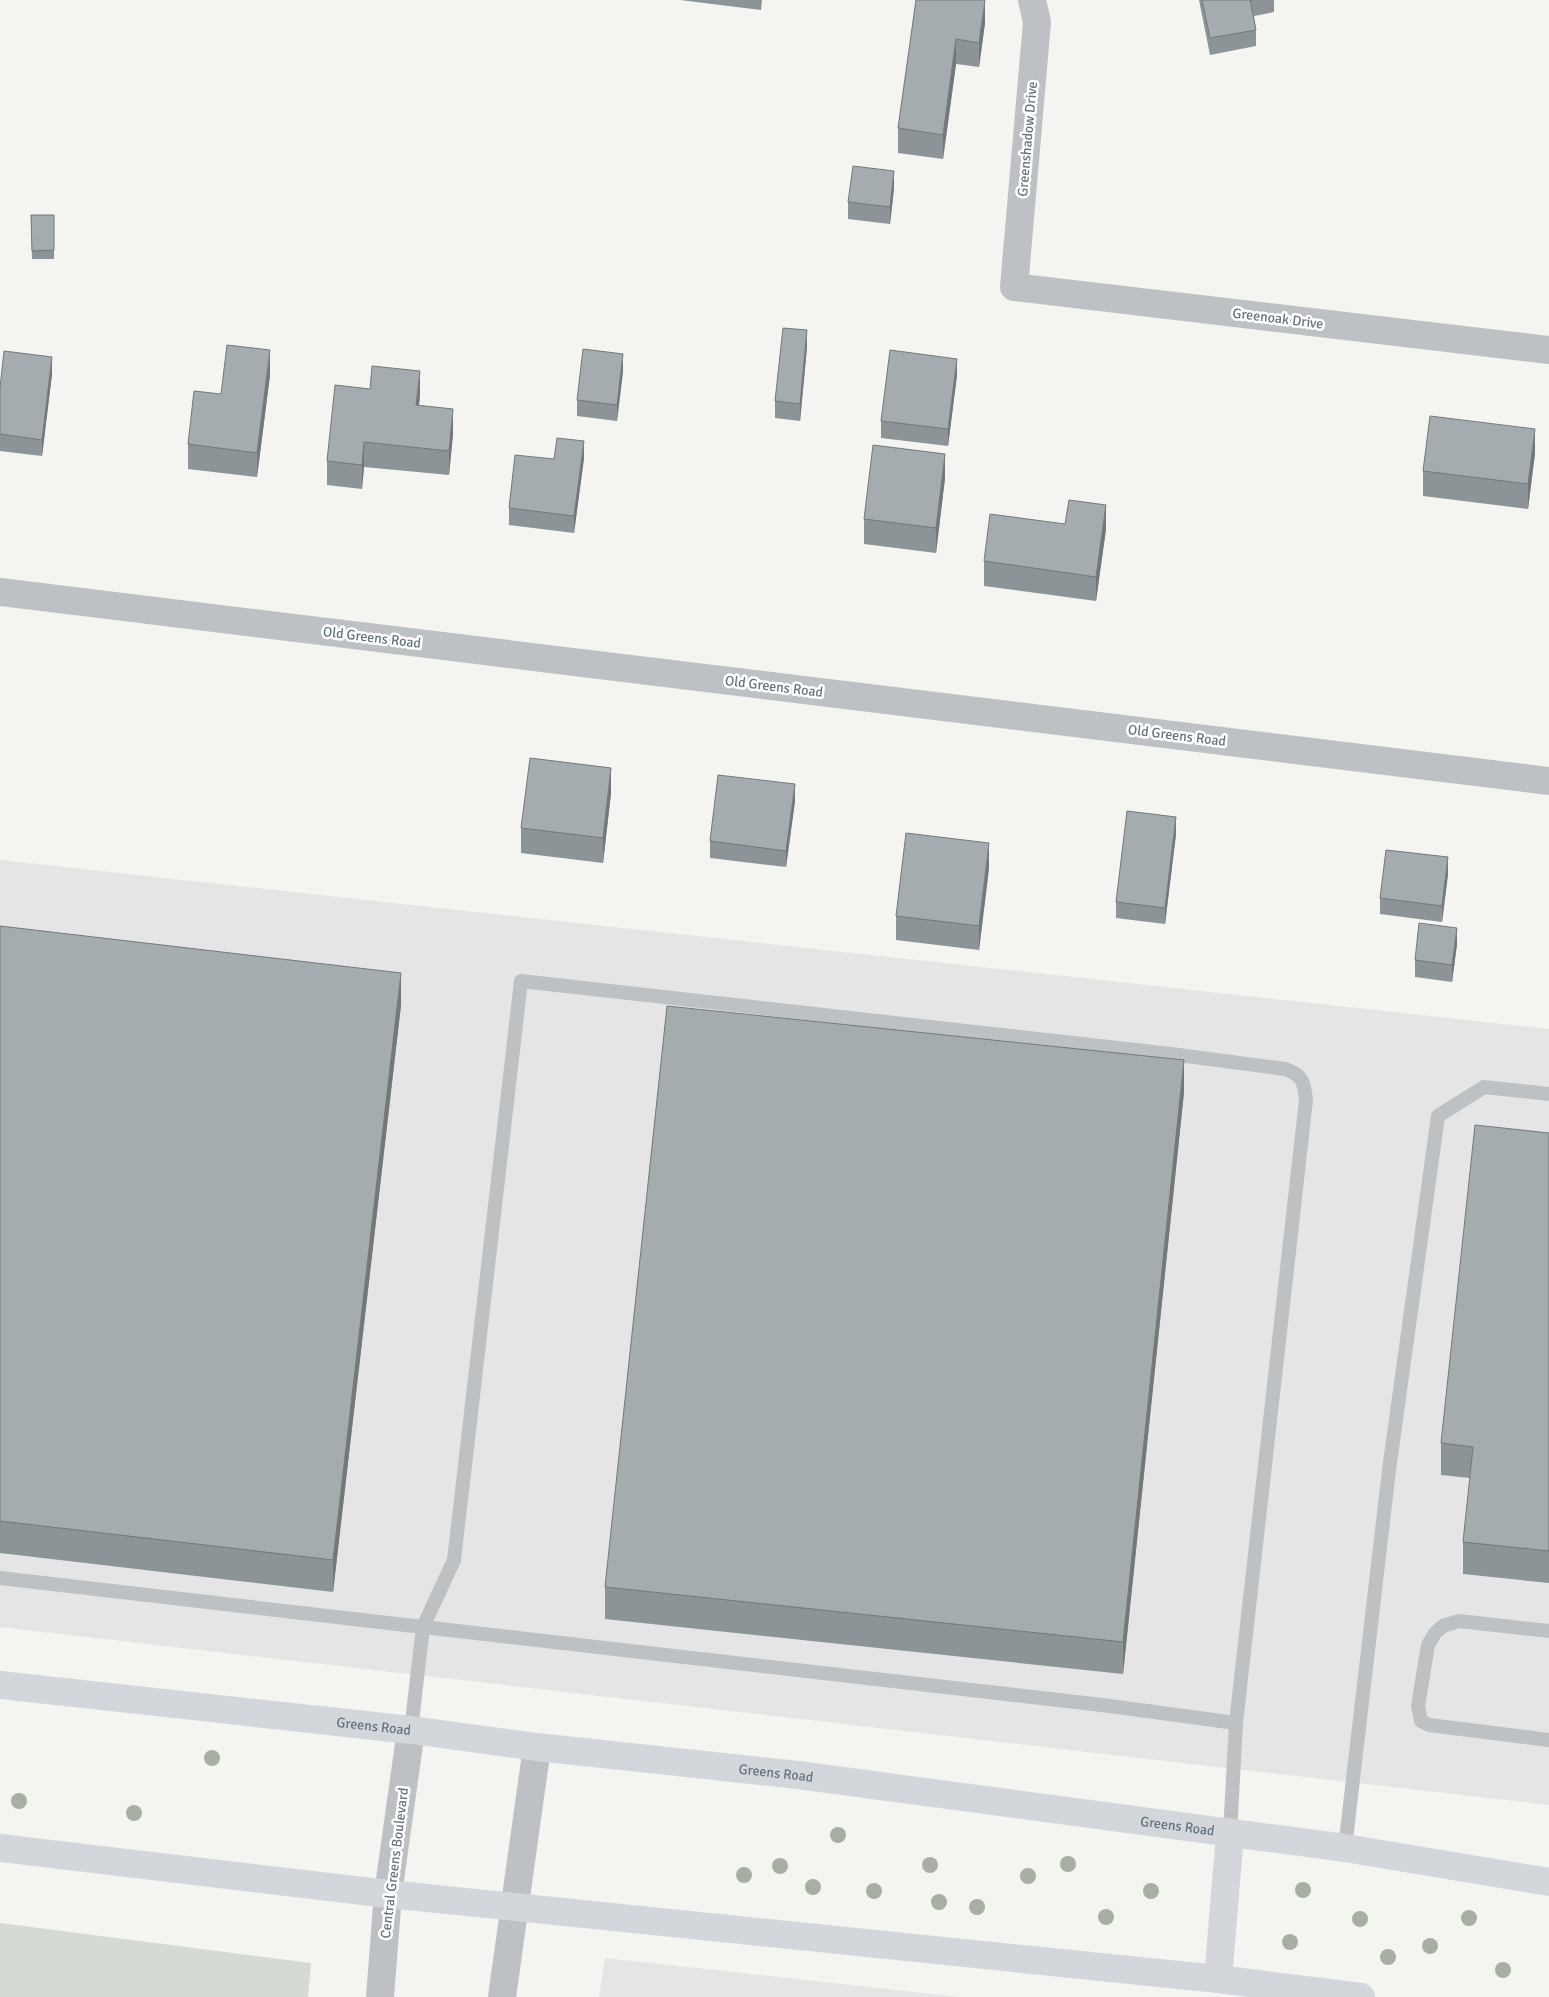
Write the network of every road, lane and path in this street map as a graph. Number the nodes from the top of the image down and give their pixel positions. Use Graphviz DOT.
graph roads {
  1 [pos="1032,0"];
  2 [pos="1014,279"];
  3 [pos="1549,350"];
  4 [pos="0,592"];
  5 [pos="1549,780"];
  6 [pos="1549,1094"];
  7 [pos="0,1578"];
  8 [pos="423,1627"];
  9 [pos="1549,1631"];
  10 [pos="0,1685"];
  11 [pos="1236,1722"];
  12 [pos="411,1730"];
  13 [pos="1549,1740"];
  14 [pos="537,1747"];
  15 [pos="1230,1834"];
  16 [pos="0,1848"];
  17 [pos="1345,1848"];
  18 [pos="1549,1882"];
  19 [pos="388,1894"];
  20 [pos="514,1906"];
  21 [pos="1218,1979"];
  22 [pos="380,1997"];
  23 [pos="502,1997"];
  24 [pos="1361,1997"];
  1 -- 2 [label="street, Greenshadow Drive"];
  2 -- 3 [label="street, Greenoak Drive"];
  4 -- 5 [label="street, Old Greens Road"];
  6 -- 17 [label="lane"];
  7 -- 8 [label="lane"];
  8 -- 11 [label="lane"];
  8 -- 11 [label="lane"];
  8 -- 12 [label="lane"];
  9 -- 13 [label="lane"];
  10 -- 12 [label="main road, Greens Road"];
  11 -- 15 [label="lane"];
  12 -- 14 [label="main road, Greens Road"];
  12 -- 19 [label="street, Central Greens Boulevard"];
  14 -- 15 [label="main road, Greens Road"];
  14 -- 20 [label="street"];
  15 -- 17 [label="main road, Greens Road"];
  15 -- 21 [label="main road"];
  16 -- 19 [label="main road"];
  17 -- 18 [label="main road, Greens Road"];
  19 -- 20 [label="main road"];
  19 -- 22 [label="street, Central Greens Boulevard"];
  20 -- 21 [label="main road"];
  20 -- 23 [label="street"];
  21 -- 24 [label="main road"];
}
